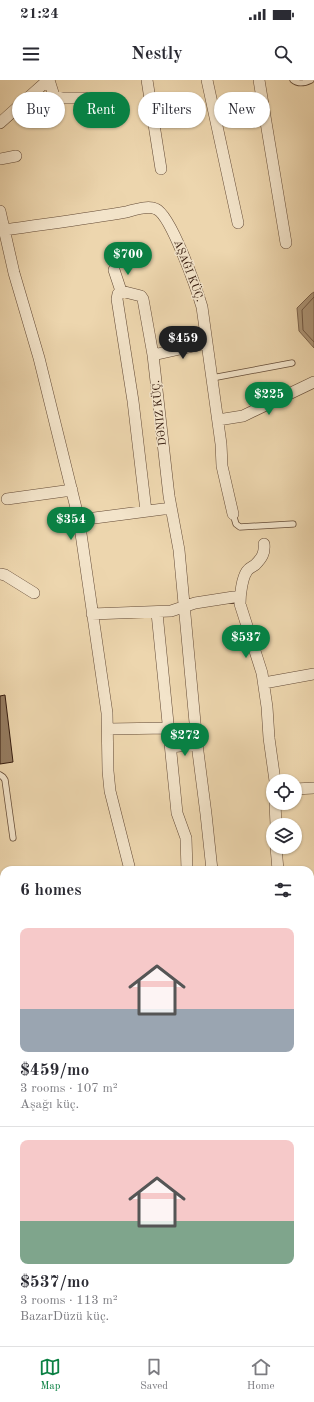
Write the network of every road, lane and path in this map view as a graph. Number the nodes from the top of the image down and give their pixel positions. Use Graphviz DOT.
graph roads {
  1 [pos="49,80"];
  2 [pos="147,80"];
  3 [pos="207,80"];
  4 [pos="259,80"];
  5 [pos="293,80"];
  6 [pos="311,80"];
  7 [pos="73,98"];
  8 [pos="0,123"];
  9 [pos="16,156"];
  10 [pos="0,159"];
  11 [pos="161,169"];
  12 [pos="0,211"];
  13 [pos="238,223"];
  14 [pos="5,230"];
  15 [pos="286,243"];
  16 [pos="114,270"];
  17 [pos="121,291"];
  18 [pos="207,343"];
  19 [pos="153,355"];
  20 [pos="292,363"];
  21 [pos="212,378"];
  22 [pos="314,382"];
  23 [pos="218,420"];
  24 [pos="72,490"];
  25 [pos="6,499"];
  26 [pos="171,508"];
  27 [pos="146,511"];
  28 [pos="233,514"];
  29 [pos="79,520"];
  30 [pos="293,524"];
  31 [pos="264,544"];
  32 [pos="0,574"];
  33 [pos="34,593"];
  34 [pos="240,596"];
  35 [pos="184,607"];
  36 [pos="157,613"];
  37 [pos="92,614"];
  38 [pos="314,674"];
  39 [pos="264,683"];
  40 [pos="168,728"];
  41 [pos="108,729"];
  42 [pos="196,744"];
  43 [pos="171,747"];
  44 [pos="274,774"];
  45 [pos="0,775"];
  46 [pos="314,788"];
  47 [pos="302,789"];
  48 [pos="12,838"];
  49 [pos="277,854"];
  50 [pos="129,866"];
  51 [pos="188,866"];
  52 [pos="212,866"];
  53 [pos="278,866"];
  54 [pos="314,1260"];
  55 [pos="314,1264"];
  1 -- 7 [label="street"];
  1 -- 8 [label="street"];
  2 -- 11 [label="street"];
  3 -- 13 [label="street"];
  4 -- 15 [label="street"];
  5 -- 6 [label="lane"];
  9 -- 10 [label="street"];
  12 -- 14 [label="street"];
  14 -- 18 [label="street"];
  14 -- 24 [label="street"];
  16 -- 17 [label="street"];
  17 -- 19 [label="street, DƏNIZ KÜÇ."];
  17 -- 27 [label="street"];
  18 -- 19 [label="street"];
  18 -- 21 [label="street"];
  19 -- 26 [label="street, DƏNIZ KÜÇ."];
  20 -- 21 [label="lane"];
  21 -- 23 [label="street"];
  22 -- 23 [label="street"];
  23 -- 28 [label="street"];
  24 -- 25 [label="street"];
  24 -- 29 [label="street"];
  26 -- 27 [label="street"];
  26 -- 35 [label="street, DƏNIZ KÜÇ."];
  27 -- 29 [label="street"];
  28 -- 30 [label="lane"];
  29 -- 37 [label="street"];
  31 -- 34 [label="street"];
  32 -- 33 [label="street"];
  34 -- 35 [label="street"];
  34 -- 39 [label="street"];
  35 -- 36 [label="street"];
  35 -- 42 [label="street, DƏNIZ KÜÇ."];
  36 -- 37 [label="street"];
  36 -- 40 [label="street"];
  37 -- 41 [label="street"];
  38 -- 39 [label="street"];
  39 -- 44 [label="street"];
  40 -- 41 [label="street"];
  40 -- 43 [label="street"];
  41 -- 50 [label="street"];
  42 -- 43 [label="street"];
  42 -- 52 [label="street, DƏNIZ KÜÇ."];
  43 -- 51 [label="street"];
  45 -- 48 [label="lane"];
  46 -- 47 [label="street"];
  49 -- 53 [label="street"];
  54 -- 55 [label="lane"];
}
